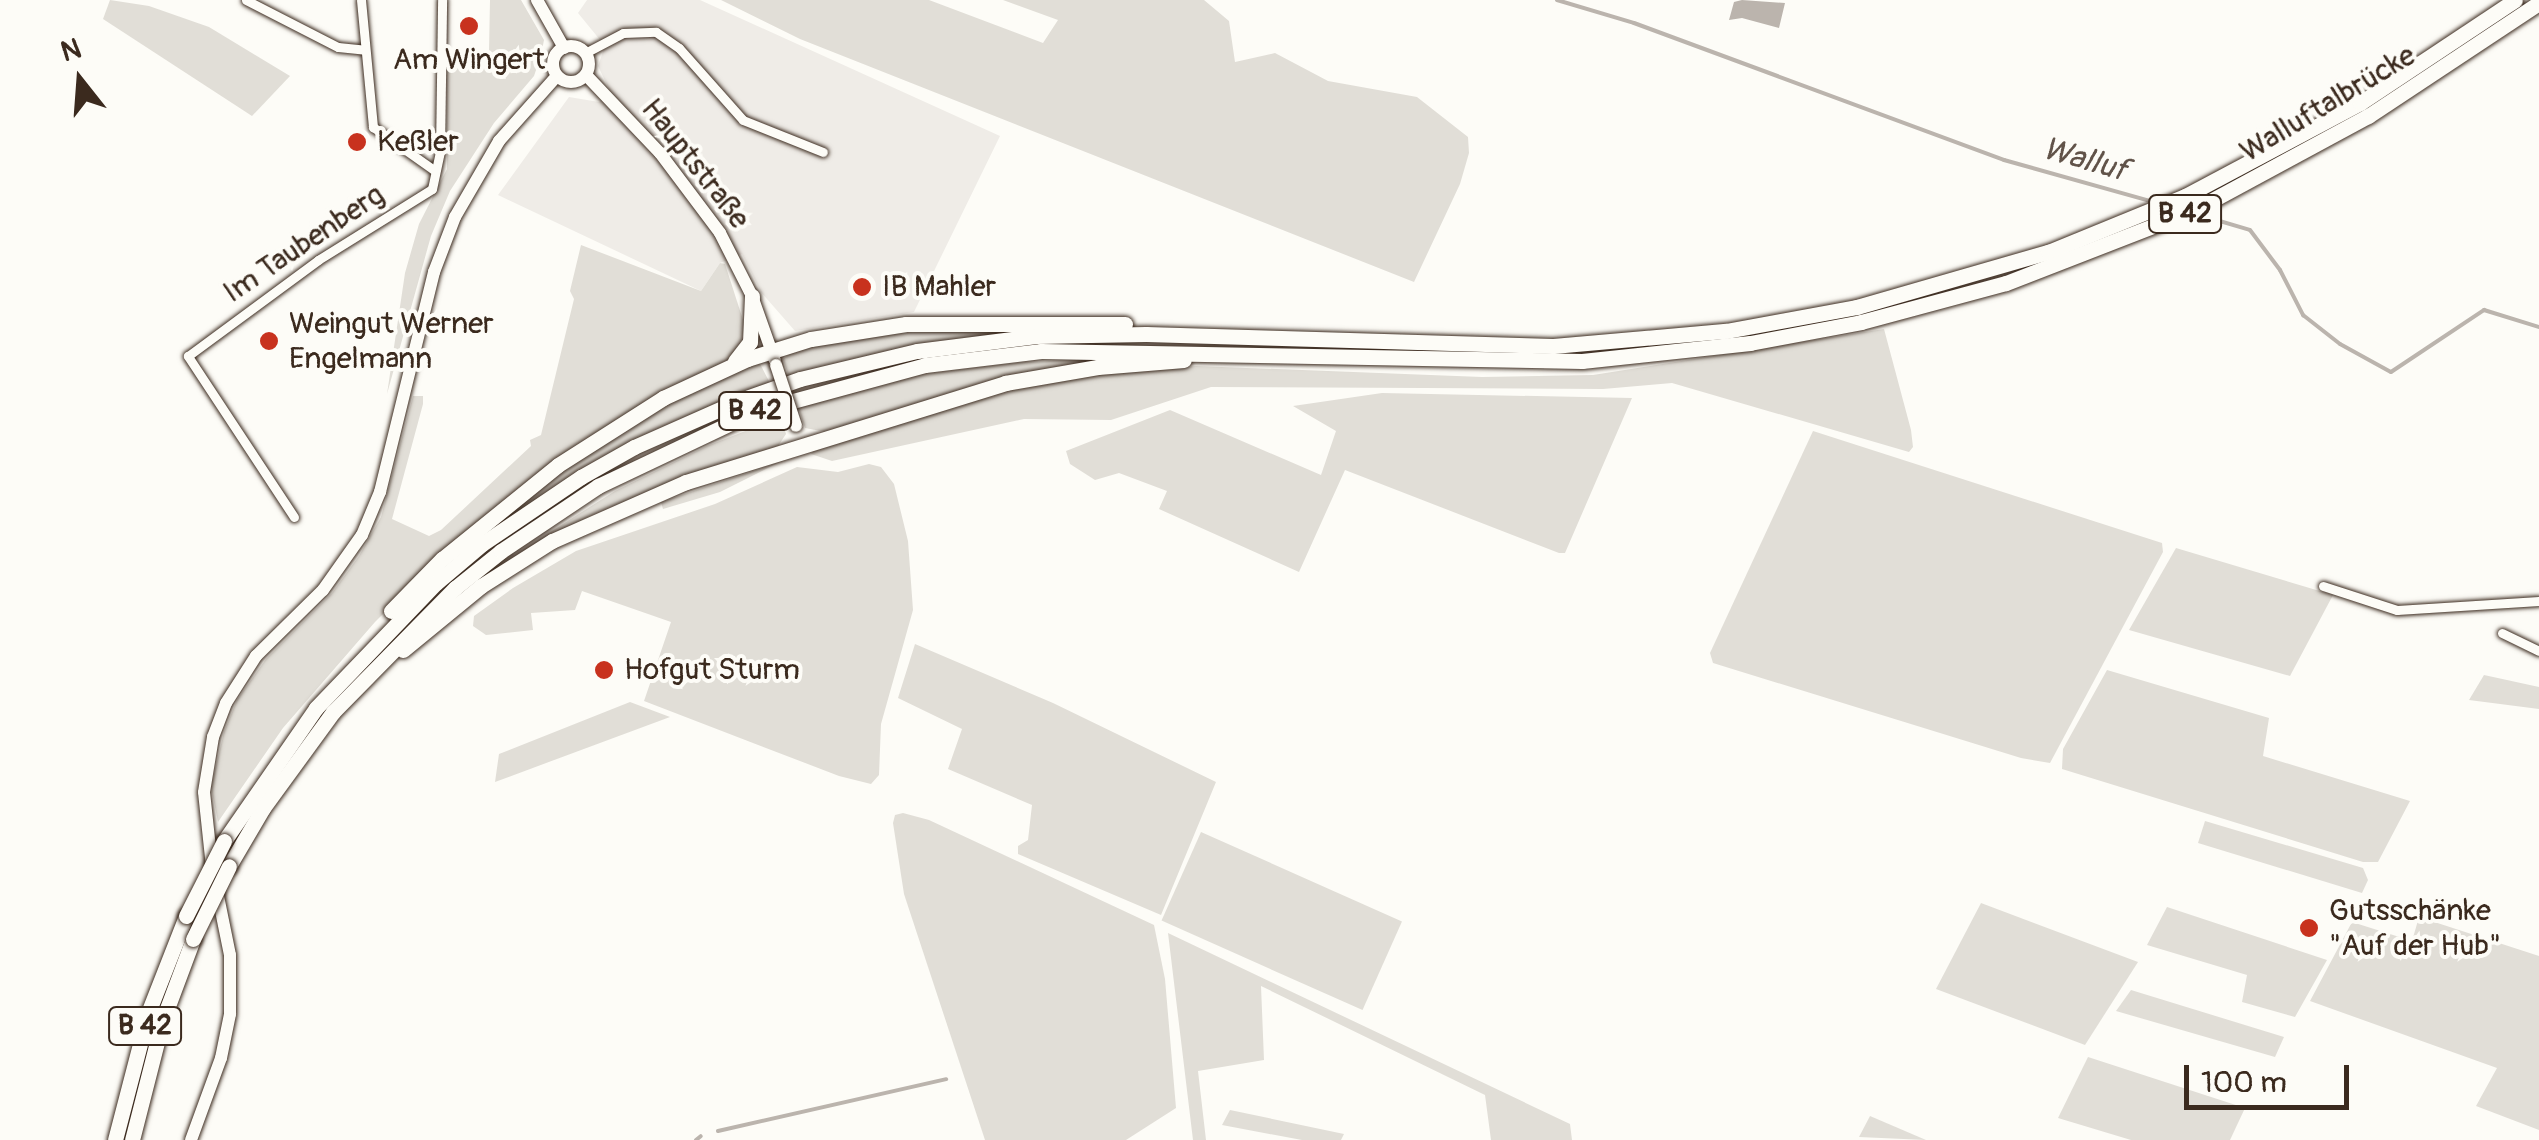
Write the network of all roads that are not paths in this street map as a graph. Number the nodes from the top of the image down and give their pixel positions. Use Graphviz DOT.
graph roads {
  1 [pos="246,0"];
  2 [pos="361,0"];
  3 [pos="442,0"];
  4 [pos="536,0"];
  5 [pos="2515,0"];
  6 [pos="2539,3"];
  7 [pos="2476,36"];
  8 [pos="564,48"];
  9 [pos="365,50"];
  10 [pos="586,53"];
  11 [pos="586,74"];
  12 [pos="557,76"];
  13 [pos="824,152"];
  14 [pos="434,170"];
  15 [pos="752,296"];
  16 [pos="1859,314"];
  17 [pos="1208,336"];
  18 [pos="1273,355"];
  19 [pos="774,358"];
  20 [pos="727,367"];
  21 [pos="802,444"];
  22 [pos="294,516"];
  23 [pos="2322,586"];
  24 [pos="2539,601"];
  25 [pos="2502,633"];
  26 [pos="2539,652"];
  27 [pos="350,667"];
  28 [pos="332,712"];
  29 [pos="115,1140"];
  30 [pos="132,1140"];
  31 [pos="190,1140"];
  1 -- 9 [label="street"];
  2 -- 9 [label="street"];
  3 -- 14 [label="street"];
  4 -- 8 [label="street"];
  5 -- 7 [label="highway, B 42"];
  6 -- 7 [label="highway, B 42"];
  7 -- 16 [label="highway, Walluftalbrücke / B 42"];
  8 -- 10 [label="street"];
  8 -- 12 [label="street"];
  9 -- 14 [label="street"];
  10 -- 11 [label="street"];
  10 -- 13 [label="street"];
  11 -- 12 [label="street"];
  11 -- 15 [label="street, Hauptstraße"];
  12 -- 31 [label="street"];
  14 -- 22 [label="street, Im Taubenberg"];
  15 -- 19 [label="street, Hauptstraße"];
  15 -- 20 [label="highway"];
  16 -- 17 [label="highway, B 42"];
  16 -- 18 [label="highway, B 42"];
  17 -- 19 [label="highway"];
  17 -- 27 [label="highway, B 42"];
  18 -- 21 [label="highway"];
  18 -- 28 [label="highway, B 42"];
  19 -- 20 [label="highway"];
  19 -- 21 [label="street, Hauptstraße, bridge"];
  20 -- 27 [label="highway"];
  21 -- 28 [label="highway"];
  23 -- 24 [label="street"];
  25 -- 26 [label="street"];
  27 -- 29 [label="highway, B 42, bridge"];
  28 -- 30 [label="highway, B 42, bridge"];
}
